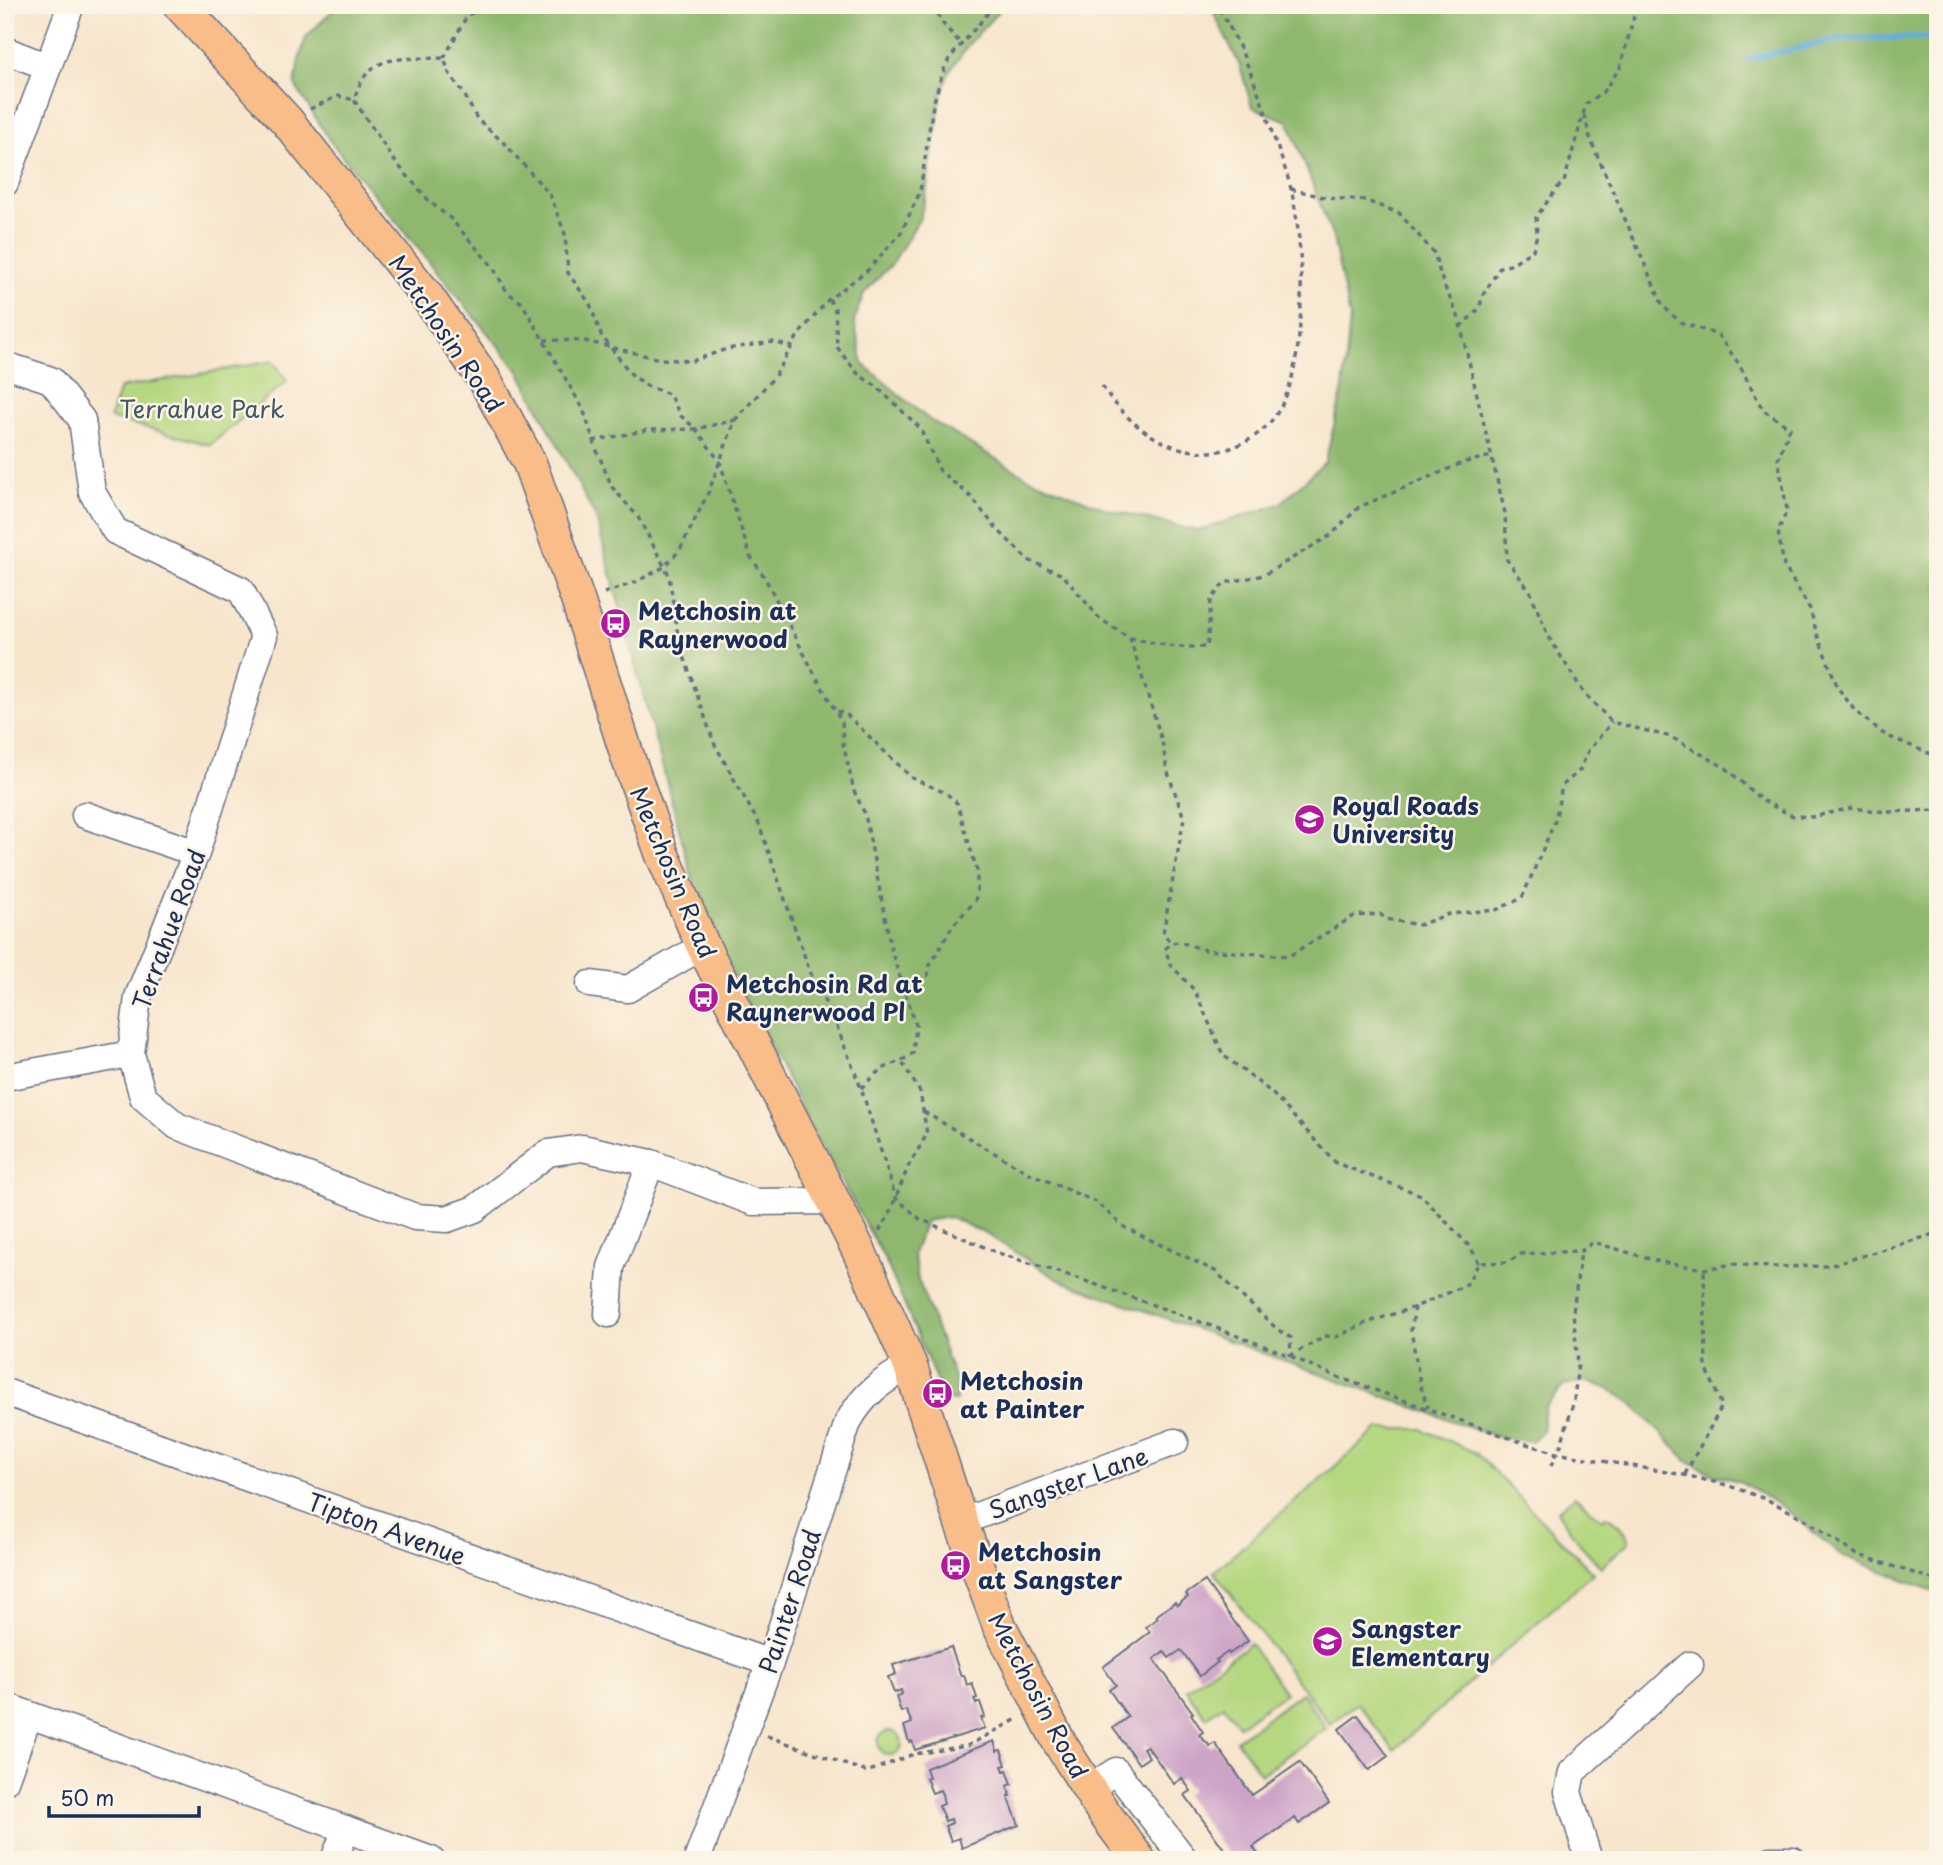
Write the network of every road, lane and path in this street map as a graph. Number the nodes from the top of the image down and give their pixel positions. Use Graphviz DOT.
graph roads {
  1 [pos="71,5"];
  2 [pos="180,5"];
  3 [pos="483,5"];
  4 [pos="932,5"];
  5 [pos="995,5"];
  6 [pos="1217,5"];
  7 [pos="1637,5"];
  8 [pos="961,44"];
  9 [pos="5,50"];
  10 [pos="444,58"];
  11 [pos="48,67"];
  12 [pos="354,100"];
  13 [pos="1584,115"];
  14 [pos="287,121"];
  15 [pos="5,183"];
  16 [pos="1291,189"];
  17 [pos="829,299"];
  18 [pos="1461,327"];
  19 [pos="544,340"];
  20 [pos="791,347"];
  21 [pos="611,348"];
  22 [pos="5,365"];
  23 [pos="1102,386"];
  24 [pos="734,419"];
  25 [pos="695,429"];
  26 [pos="593,441"];
  27 [pos="1492,456"];
  28 [pos="720,462"];
  29 [pos="664,566"];
  30 [pos="578,601"];
  31 [pos="1130,638"];
  32 [pos="836,711"];
  33 [pos="1612,722"];
  34 [pos="1938,757"];
  35 [pos="1938,810"];
  36 [pos="85,816"];
  37 [pos="196,853"];
  38 [pos="1171,943"];
  39 [pos="703,946"];
  40 [pos="590,984"];
  41 [pos="905,992"];
  42 [pos="131,1054"];
  43 [pos="902,1062"];
  44 [pos="5,1077"];
  45 [pos="861,1088"];
  46 [pos="924,1112"];
  47 [pos="650,1163"];
  48 [pos="896,1198"];
  49 [pos="835,1201"];
  50 [pos="1938,1223"];
  51 [pos="858,1249"];
  52 [pos="1581,1251"];
  53 [pos="1479,1263"];
  54 [pos="1704,1269"];
  55 [pos="1415,1307"];
  56 [pos="608,1314"];
  57 [pos="1290,1356"];
  58 [pos="909,1365"];
  59 [pos="5,1392"];
  60 [pos="1429,1409"];
  61 [pos="1175,1442"];
  62 [pos="1556,1452"];
  63 [pos="1551,1466"];
  64 [pos="1684,1475"];
  65 [pos="961,1521"];
  66 [pos="1938,1581"];
  67 [pos="770,1664"];
  68 [pos="1690,1665"];
  69 [pos="1040,1706"];
  70 [pos="17,1710"];
  71 [pos="746,1728"];
  72 [pos="5,1781"];
  73 [pos="1088,1789"];
  74 [pos="346,1829"];
  75 [pos="334,1860"];
  76 [pos="431,1860"];
  77 [pos="697,1860"];
  78 [pos="1139,1860"];
  79 [pos="1185,1860"];
  80 [pos="1588,1860"];
  81 [pos="1771,1860"];
  82 [pos="1793,1860"];
  1 -- 11 [label="street"];
  2 -- 14 [label="main road, Metchosin Road"];
  3 -- 10 [label="path"];
  4 -- 8 [label="path"];
  5 -- 8 [label="path"];
  6 -- 16 [label="path"];
  7 -- 13 [label="path"];
  8 -- 17 [label="path"];
  9 -- 11 [label="street"];
  10 -- 12 [label="path"];
  10 -- 21 [label="path"];
  11 -- 15 [label="street"];
  12 -- 14 [label="path"];
  12 -- 19 [label="path"];
  13 -- 18 [label="path"];
  13 -- 34 [label="path"];
  14 -- 30 [label="main road, Metchosin Road"];
  16 -- 18 [label="path"];
  16 -- 23 [label="path"];
  17 -- 20 [label="path"];
  17 -- 31 [label="path"];
  18 -- 27 [label="path"];
  19 -- 21 [label="path"];
  19 -- 26 [label="path"];
  20 -- 21 [label="path"];
  20 -- 24 [label="path"];
  21 -- 25 [label="path"];
  22 -- 37 [label="street, Terrahue Road"];
  24 -- 25 [label="path"];
  24 -- 28 [label="path"];
  25 -- 26 [label="path"];
  25 -- 28 [label="path"];
  26 -- 29 [label="path"];
  27 -- 31 [label="path"];
  27 -- 33 [label="path"];
  28 -- 29 [label="path"];
  28 -- 32 [label="path"];
  29 -- 30 [label="path"];
  29 -- 45 [label="path"];
  30 -- 39 [label="main road, Metchosin Road"];
  31 -- 38 [label="path"];
  32 -- 41 [label="path"];
  32 -- 41 [label="path"];
  33 -- 35 [label="path"];
  33 -- 38 [label="path"];
  36 -- 37 [label="street"];
  37 -- 42 [label="street, Terrahue Road"];
  38 -- 53 [label="path"];
  39 -- 40 [label="street"];
  39 -- 49 [label="main road, Metchosin Road"];
  41 -- 43 [label="path"];
  42 -- 44 [label="street"];
  42 -- 47 [label="street, Terrahue Road"];
  43 -- 45 [label="path"];
  43 -- 46 [label="path"];
  45 -- 48 [label="path"];
  46 -- 48 [label="path"];
  46 -- 57 [label="path"];
  47 -- 49 [label="street, Terrahue Road"];
  47 -- 56 [label="street"];
  48 -- 51 [label="path"];
  48 -- 57 [label="path"];
  49 -- 51 [label="main road, Metchosin Road"];
  50 -- 54 [label="path"];
  51 -- 58 [label="main road, Metchosin Road"];
  52 -- 53 [label="path"];
  52 -- 54 [label="path"];
  52 -- 62 [label="path"];
  53 -- 55 [label="path"];
  54 -- 64 [label="path"];
  55 -- 57 [label="path"];
  55 -- 60 [label="path"];
  57 -- 60 [label="path"];
  58 -- 65 [label="main road, Metchosin Road"];
  58 -- 67 [label="street, Painter Road"];
  59 -- 67 [label="street, Tipton Avenue"];
  60 -- 62 [label="path"];
  61 -- 65 [label="street, Sangster Lane"];
  62 -- 63 [label="path"];
  62 -- 64 [label="path"];
  64 -- 66 [label="path"];
  65 -- 69 [label="main road, Metchosin Road"];
  67 -- 71 [label="street, Painter Road"];
  68 -- 80 [label="street"];
  69 -- 71 [label="path"];
  69 -- 73 [label="main road, Metchosin Road"];
  70 -- 72 [label="street"];
  70 -- 74 [label="street"];
  71 -- 77 [label="street, Painter Road"];
  73 -- 78 [label="main road, Metchosin Road"];
  73 -- 79 [label="street"];
  74 -- 75 [label="street"];
  74 -- 76 [label="street"];
  81 -- 82 [label="street"];
}
